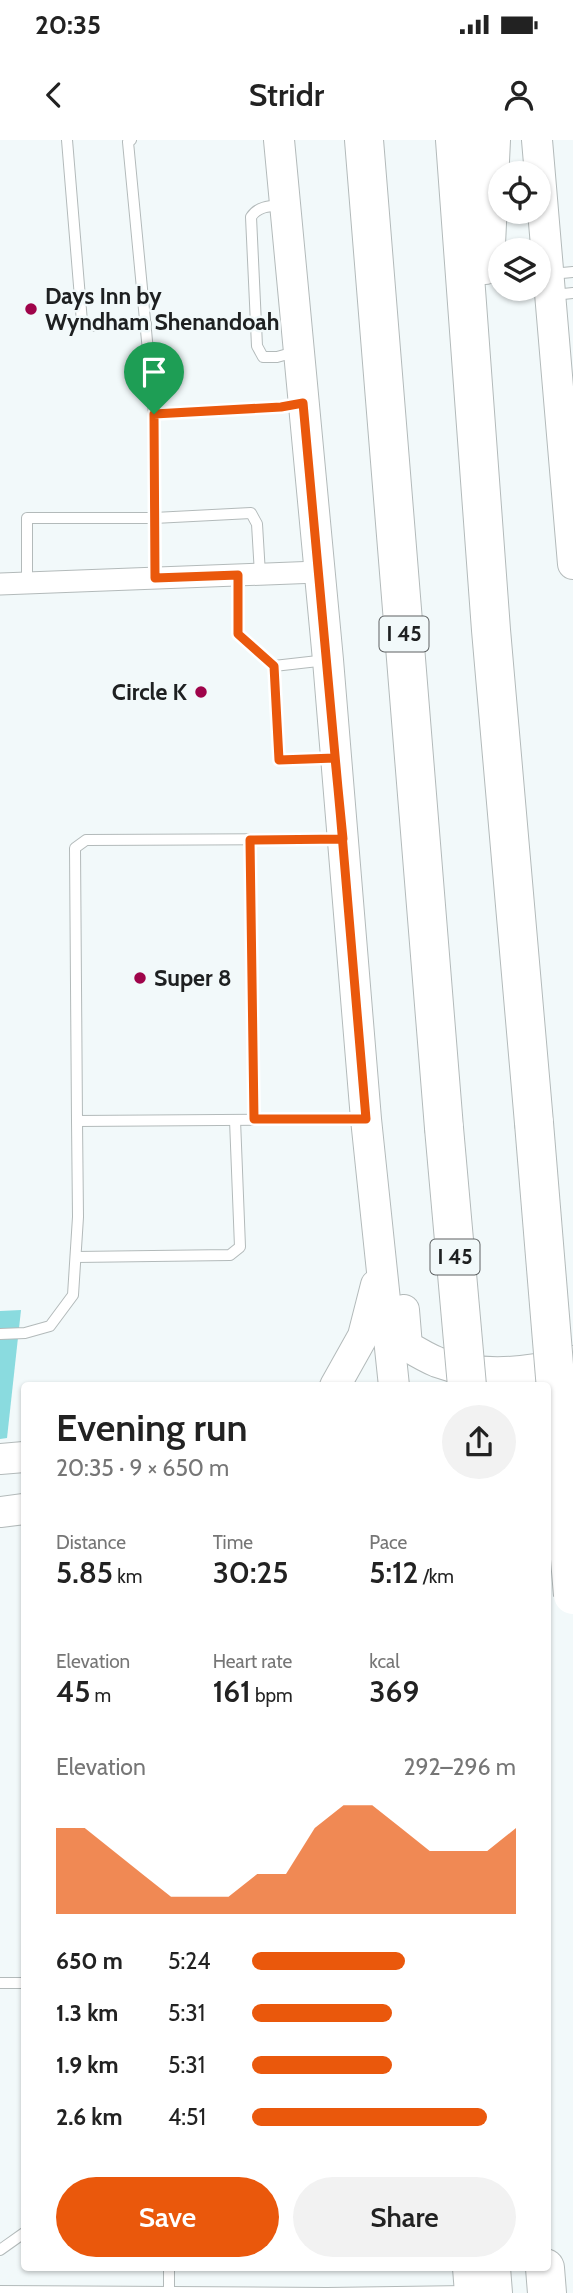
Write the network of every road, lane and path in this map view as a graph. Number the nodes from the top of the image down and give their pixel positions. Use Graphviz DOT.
graph roads {
  1 [pos="67,140"];
  2 [pos="279,140"];
  3 [pos="364,140"];
  4 [pos="455,140"];
  5 [pos="491,140"];
  6 [pos="537,140"];
  7 [pos="129,141"];
  8 [pos="285,205"];
  9 [pos="561,284"];
  10 [pos="146,324"];
  11 [pos="298,351"];
  12 [pos="472,361"];
  13 [pos="303,403"];
  14 [pos="154,414"];
  15 [pos="154,518"];
  16 [pos="573,564"];
  17 [pos="318,572"];
  18 [pos="238,575"];
  19 [pos="260,575"];
  20 [pos="155,578"];
  21 [pos="27,583"];
  22 [pos="0,584"];
  23 [pos="328,660"];
  24 [pos="274,666"];
  25 [pos="335,758"];
  26 [pos="343,839"];
  27 [pos="250,840"];
  28 [pos="254,1119"];
  29 [pos="366,1119"];
  30 [pos="235,1120"];
  31 [pos="77,1121"];
  32 [pos="76,1257"];
  33 [pos="382,1261"];
  34 [pos="0,1334"];
  35 [pos="573,1361"];
  36 [pos="337,1382"];
  37 [pos="394,1382"];
  38 [pos="467,1382"];
  39 [pos="573,1414"];
  40 [pos="551,1417"];
  41 [pos="21,1457"];
  42 [pos="0,1458"];
  43 [pos="573,1459"];
  44 [pos="551,1461"];
  45 [pos="551,1505"];
  46 [pos="573,1505"];
  47 [pos="21,1509"];
  48 [pos="0,1512"];
  49 [pos="573,1595"];
  50 [pos="0,1983"];
  51 [pos="21,1983"];
  52 [pos="21,2235"];
  53 [pos="0,2250"];
  54 [pos="169,2271"];
  55 [pos="545,2271"];
  56 [pos="478,2283"];
  57 [pos="0,2291"];
  58 [pos="169,2292"];
  59 [pos="327,2293"];
  60 [pos="547,2293"];
  1 -- 10 [label="lane"];
  2 -- 8 [label="main road"];
  3 -- 38 [label="highway, I 45, bridge"];
  4 -- 12 [label="highway"];
  5 -- 12 [label="highway"];
  6 -- 9 [label="main road"];
  7 -- 10 [label="lane"];
  8 -- 11 [label="main road"];
  8 -- 11 [label="lane"];
  9 -- 16 [label="main road"];
  10 -- 14 [label="lane"];
  11 -- 13 [label="main road"];
  12 -- 49 [label="highway, bridge"];
  13 -- 14 [label="lane"];
  13 -- 17 [label="main road"];
  14 -- 15 [label="lane"];
  15 -- 19 [label="lane"];
  15 -- 20 [label="lane"];
  15 -- 21 [label="lane"];
  17 -- 19 [label="street"];
  17 -- 23 [label="main road"];
  18 -- 19 [label="street"];
  18 -- 20 [label="street"];
  18 -- 24 [label="lane"];
  20 -- 21 [label="street"];
  21 -- 22 [label="street"];
  23 -- 24 [label="lane"];
  23 -- 25 [label="main road"];
  24 -- 25 [label="lane"];
  25 -- 26 [label="main road"];
  26 -- 27 [label="lane"];
  26 -- 29 [label="main road"];
  27 -- 28 [label="lane"];
  27 -- 31 [label="lane"];
  28 -- 29 [label="lane"];
  28 -- 30 [label="lane"];
  29 -- 33 [label="main road"];
  30 -- 31 [label="lane"];
  30 -- 32 [label="lane"];
  31 -- 32 [label="lane"];
  32 -- 34 [label="lane"];
  33 -- 35 [label="main road"];
  33 -- 36 [label="main road"];
  33 -- 37 [label="main road"];
  39 -- 40 [label="main road"];
  41 -- 42 [label="main road"];
  43 -- 44 [label="main road"];
  45 -- 46 [label="main road"];
  47 -- 48 [label="main road"];
  50 -- 51 [label="lane"];
  52 -- 53 [label="lane"];
  54 -- 58 [label="lane"];
  55 -- 60 [label="highway"];
  56 -- 59 [label="lane"];
  57 -- 58 [label="lane"];
  58 -- 59 [label="lane"];
}
